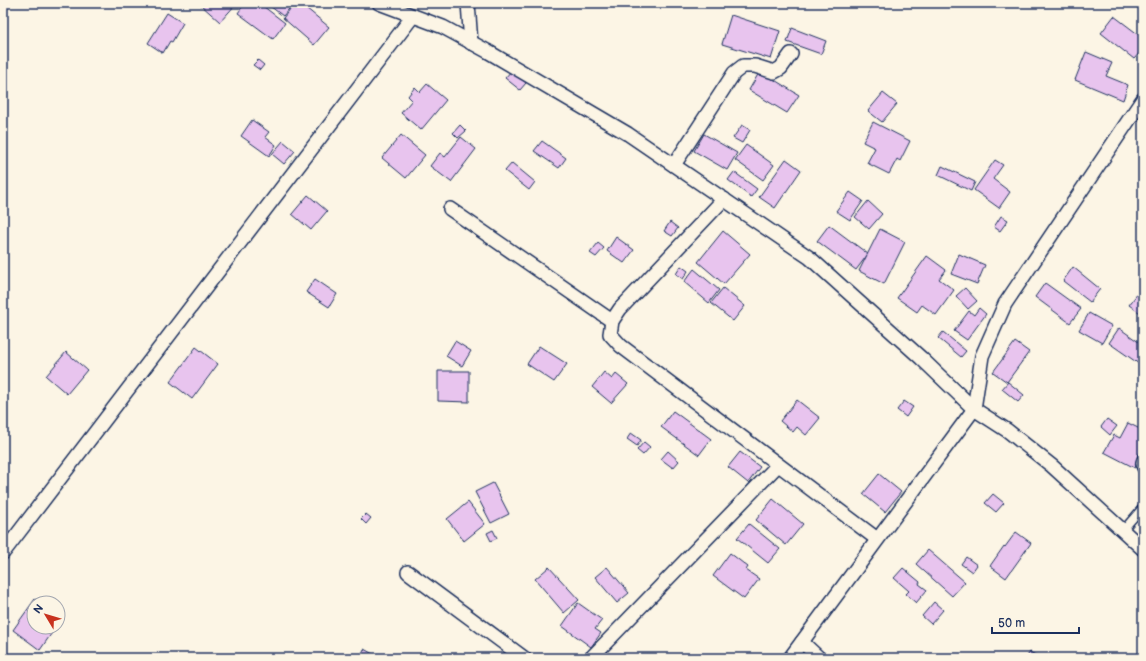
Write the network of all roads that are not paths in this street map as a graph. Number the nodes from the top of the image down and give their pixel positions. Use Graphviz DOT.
graph roads {
  1 [pos="378,3"];
  2 [pos="468,3"];
  3 [pos="413,16"];
  4 [pos="471,43"];
  5 [pos="791,54"];
  6 [pos="1143,99"];
  7 [pos="674,165"];
  8 [pos="724,199"];
  9 [pos="450,210"];
  10 [pos="612,322"];
  11 [pos="974,409"];
  12 [pos="1143,456"];
  13 [pos="778,465"];
  14 [pos="1143,471"];
  15 [pos="1143,507"];
  16 [pos="1123,530"];
  17 [pos="877,540"];
  18 [pos="1143,549"];
  19 [pos="3,553"];
  20 [pos="408,572"];
  21 [pos="802,642"];
  22 [pos="524,658"];
  23 [pos="591,658"];
  24 [pos="790,658"];
  25 [pos="819,658"];
  1 -- 3 [label="street"];
  2 -- 4 [label="street"];
  3 -- 4 [label="street"];
  3 -- 19 [label="street"];
  4 -- 7 [label="street"];
  5 -- 7 [label="street"];
  6 -- 11 [label="street"];
  7 -- 8 [label="street"];
  8 -- 10 [label="street"];
  8 -- 11 [label="street"];
  9 -- 10 [label="street"];
  10 -- 13 [label="street"];
  11 -- 16 [label="street"];
  11 -- 17 [label="street"];
  12 -- 14 [label="lane"];
  13 -- 17 [label="street"];
  13 -- 23 [label="street"];
  15 -- 16 [label="lane"];
  16 -- 18 [label="street"];
  17 -- 21 [label="street"];
  20 -- 22 [label="street"];
  21 -- 24 [label="street"];
  21 -- 25 [label="street"];
}
